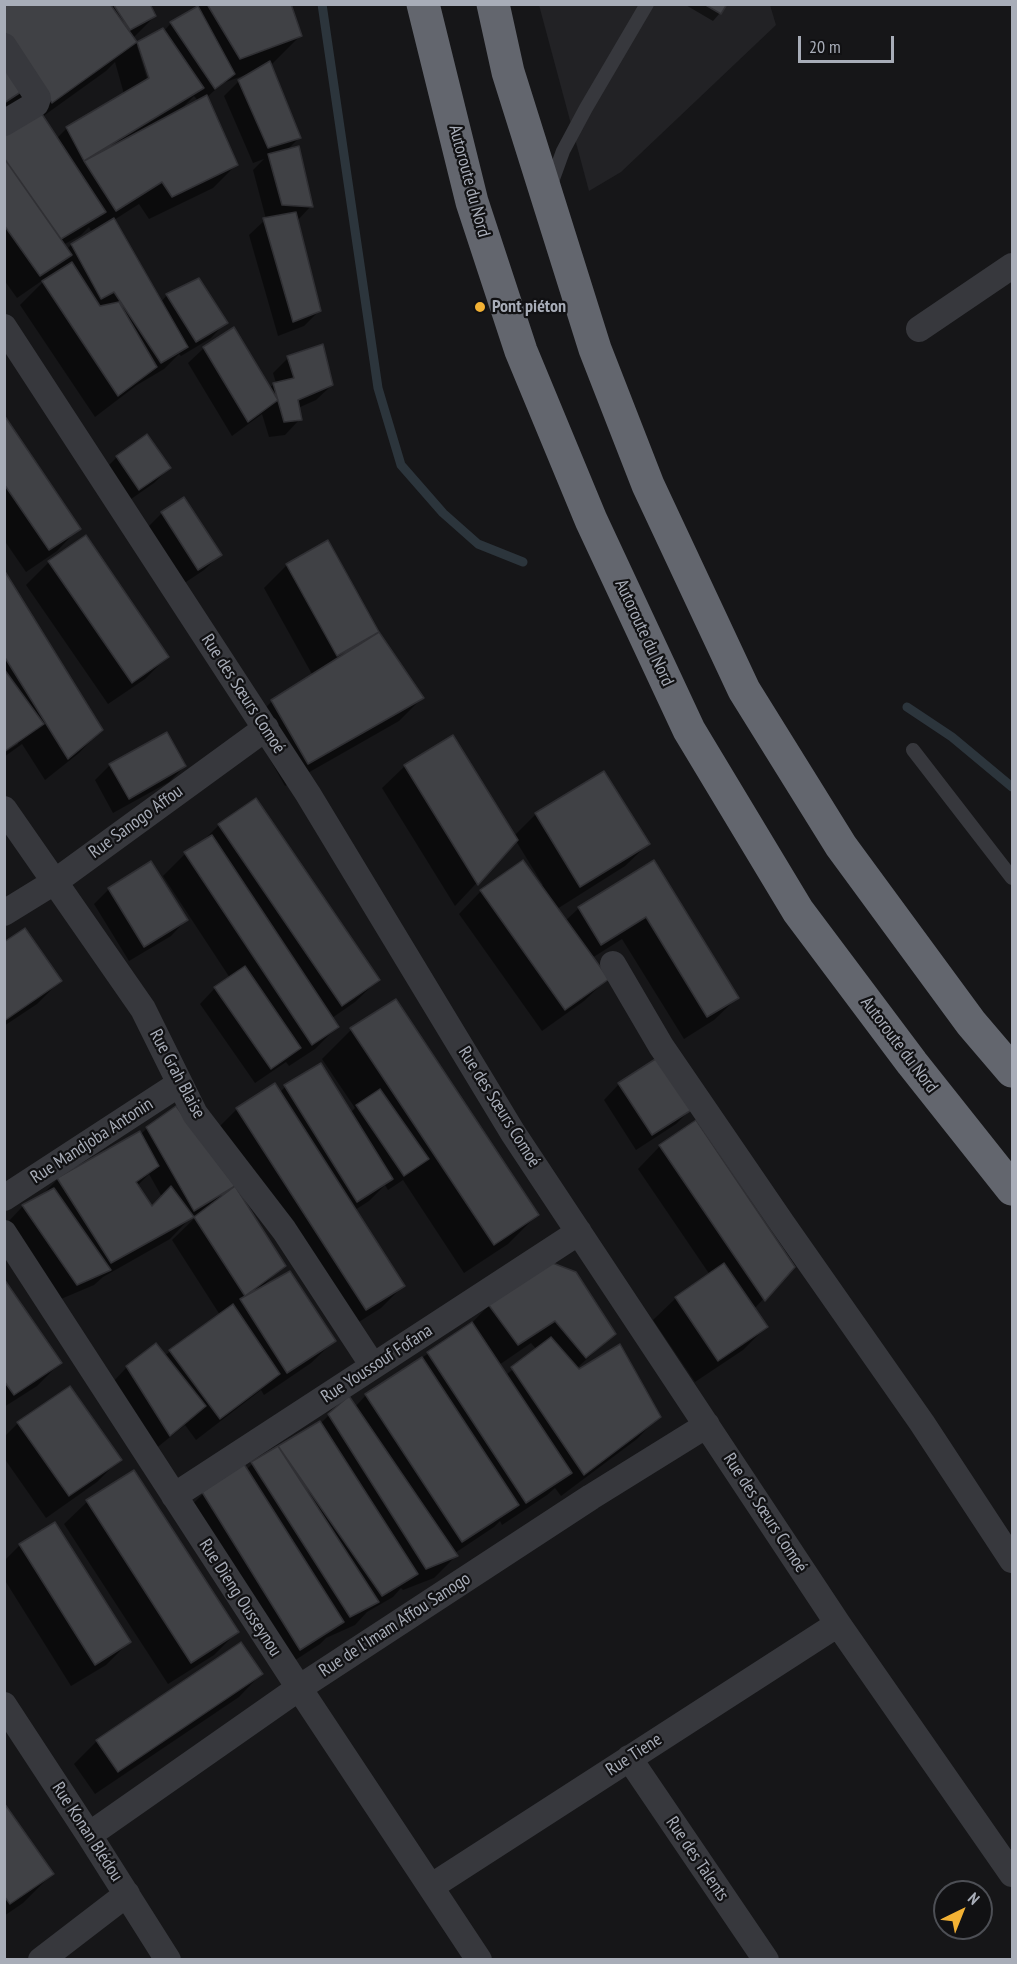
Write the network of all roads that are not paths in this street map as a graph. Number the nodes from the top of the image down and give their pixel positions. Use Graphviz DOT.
graph roads {
  1 [pos="423,4"];
  2 [pos="493,4"];
  3 [pos="648,4"];
  4 [pos="4,46"];
  5 [pos="4,123"];
  6 [pos="547,198"];
  7 [pos="1012,266"];
  8 [pos="4,327"];
  9 [pos="919,329"];
  10 [pos="266,728"];
  11 [pos="913,750"];
  12 [pos="4,809"];
  13 [pos="1012,878"];
  14 [pos="56,881"];
  15 [pos="4,913"];
  16 [pos="613,964"];
  17 [pos="1012,1071"];
  18 [pos="179,1084"];
  19 [pos="1012,1189"];
  20 [pos="4,1198"];
  21 [pos="579,1232"];
  22 [pos="4,1233"];
  23 [pos="373,1366"];
  24 [pos="707,1425"];
  25 [pos="174,1496"];
  26 [pos="1012,1560"];
  27 [pos="838,1624"];
  28 [pos="299,1688"];
  29 [pos="4,1705"];
  30 [pos="629,1758"];
  31 [pos="89,1835"];
  32 [pos="1012,1874"];
  33 [pos="432,1886"];
  34 [pos="127,1894"];
  35 [pos="41,1959"];
  36 [pos="168,1959"];
  37 [pos="479,1959"];
  38 [pos="766,1959"];
  1 -- 19 [label="highway, Autoroute du Nord"];
  2 -- 6 [label="highway"];
  3 -- 6 [label="lane"];
  4 -- 5 [label="street"];
  6 -- 17 [label="highway"];
  7 -- 9 [label="street"];
  8 -- 10 [label="street, Rue des Sœurs Comoé"];
  10 -- 14 [label="street, Rue Sanogo Affou"];
  10 -- 21 [label="street, Rue des Sœurs Comoé"];
  11 -- 13 [label="lane"];
  12 -- 14 [label="street, Rue Grah Blaise"];
  14 -- 15 [label="street, Rue Sanogo Affou"];
  14 -- 18 [label="street, Rue Grah Blaise"];
  16 -- 26 [label="street"];
  18 -- 20 [label="street, Rue Mandjoba Antonin"];
  18 -- 23 [label="street, Rue Grah Blaise"];
  21 -- 23 [label="street, Rue Youssouf Fofana"];
  21 -- 24 [label="street, Rue des Sœurs Comoé"];
  22 -- 25 [label="street, Rue Dieng Ousseynou"];
  23 -- 25 [label="street, Rue Youssouf Fofana"];
  24 -- 27 [label="street, Rue des Sœurs Comoé"];
  24 -- 28 [label="street, Rue de l'Imam Affou Sanogo"];
  25 -- 28 [label="street, Rue Dieng Ousseynou"];
  27 -- 30 [label="street, Rue Tiene"];
  27 -- 32 [label="street, Rue des Sœurs Comoé"];
  28 -- 31 [label="street, Rue de l'Imam Affou Sanogo"];
  28 -- 33 [label="street, Rue Dieng Ousseynou"];
  29 -- 31 [label="street, Rue Konan Blédou"];
  30 -- 33 [label="street, Rue Tiene"];
  30 -- 38 [label="street, Rue des Talents"];
  31 -- 34 [label="street, Rue Konan Blédou"];
  33 -- 37 [label="street, Rue Dieng Ousseynou"];
  34 -- 35 [label="street"];
  34 -- 36 [label="street, Rue Konan Blédou"];
}
